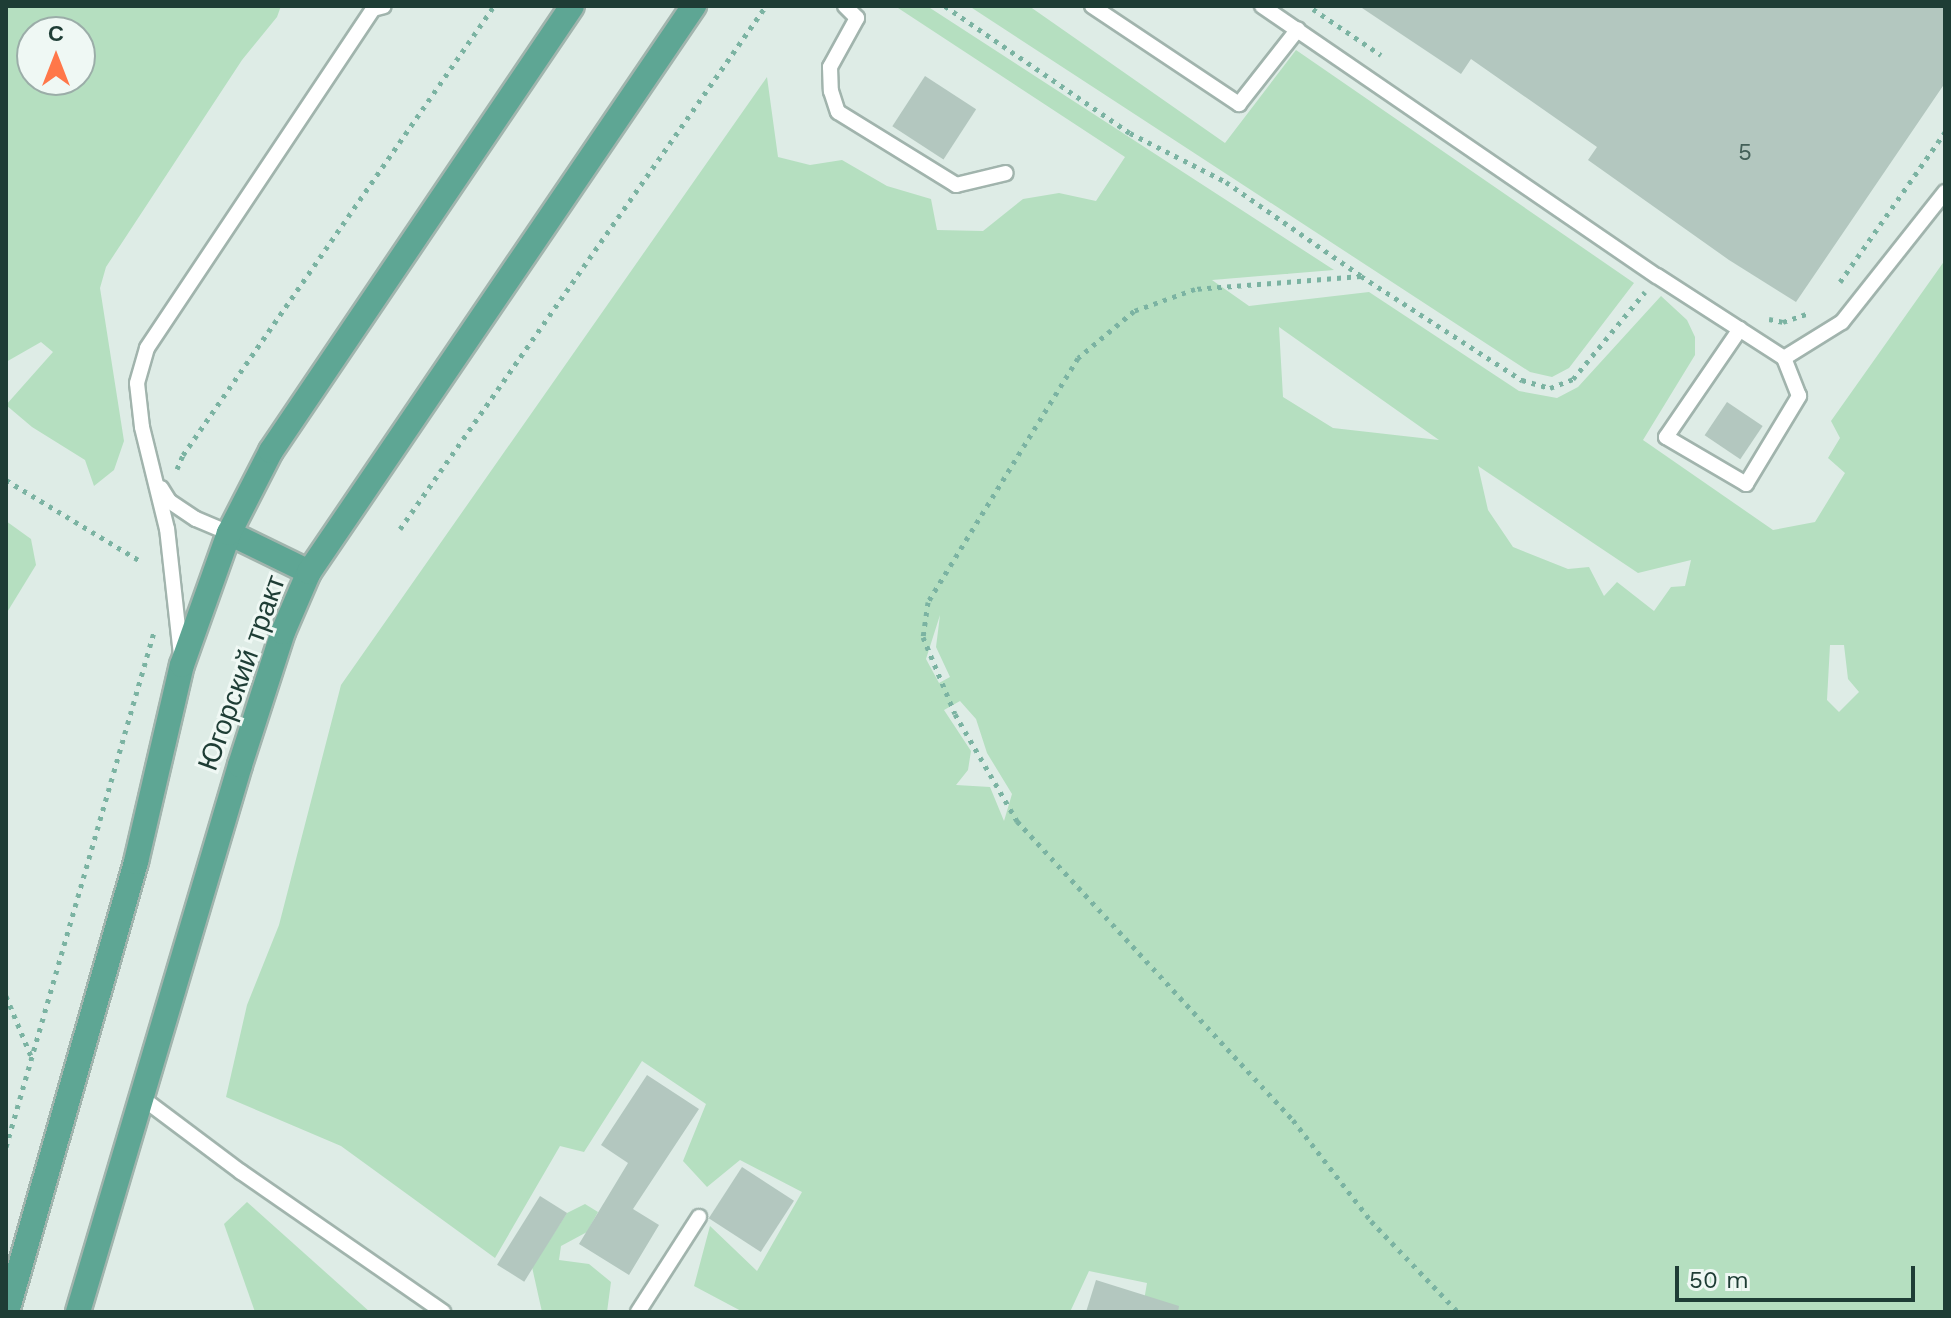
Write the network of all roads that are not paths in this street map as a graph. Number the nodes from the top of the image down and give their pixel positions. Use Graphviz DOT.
graph roads {
  1 [pos="384,6"];
  2 [pos="572,6"];
  3 [pos="694,6"];
  4 [pos="845,6"];
  5 [pos="1092,6"];
  6 [pos="1262,6"];
  7 [pos="1298,29"];
  8 [pos="1006,173"];
  9 [pos="1945,192"];
  10 [pos="1740,329"];
  11 [pos="1784,358"];
  12 [pos="154,478"];
  13 [pos="229,533"];
  14 [pos="309,572"];
  15 [pos="182,665"];
  16 [pos="141,1097"];
  17 [pos="699,1217"];
  18 [pos="7,1312"];
  19 [pos="78,1312"];
  20 [pos="443,1312"];
  21 [pos="638,1312"];
  1 -- 12 [label="lane"];
  2 -- 13 [label="main road, Югорский тракт"];
  3 -- 14 [label="main road, Югорский тракт"];
  4 -- 8 [label="lane"];
  5 -- 7 [label="lane"];
  6 -- 7 [label="lane"];
  7 -- 10 [label="lane"];
  9 -- 11 [label="lane"];
  10 -- 11 [label="lane"];
  10 -- 11 [label="lane"];
  12 -- 13 [label="lane"];
  12 -- 15 [label="lane"];
  13 -- 14 [label="main road"];
  13 -- 15 [label="main road, Югорский тракт"];
  14 -- 16 [label="main road, Югорский тракт"];
  15 -- 18 [label="main road, Югорский тракт"];
  16 -- 19 [label="main road, Югорский тракт"];
  16 -- 20 [label="lane"];
  17 -- 21 [label="lane"];
}
